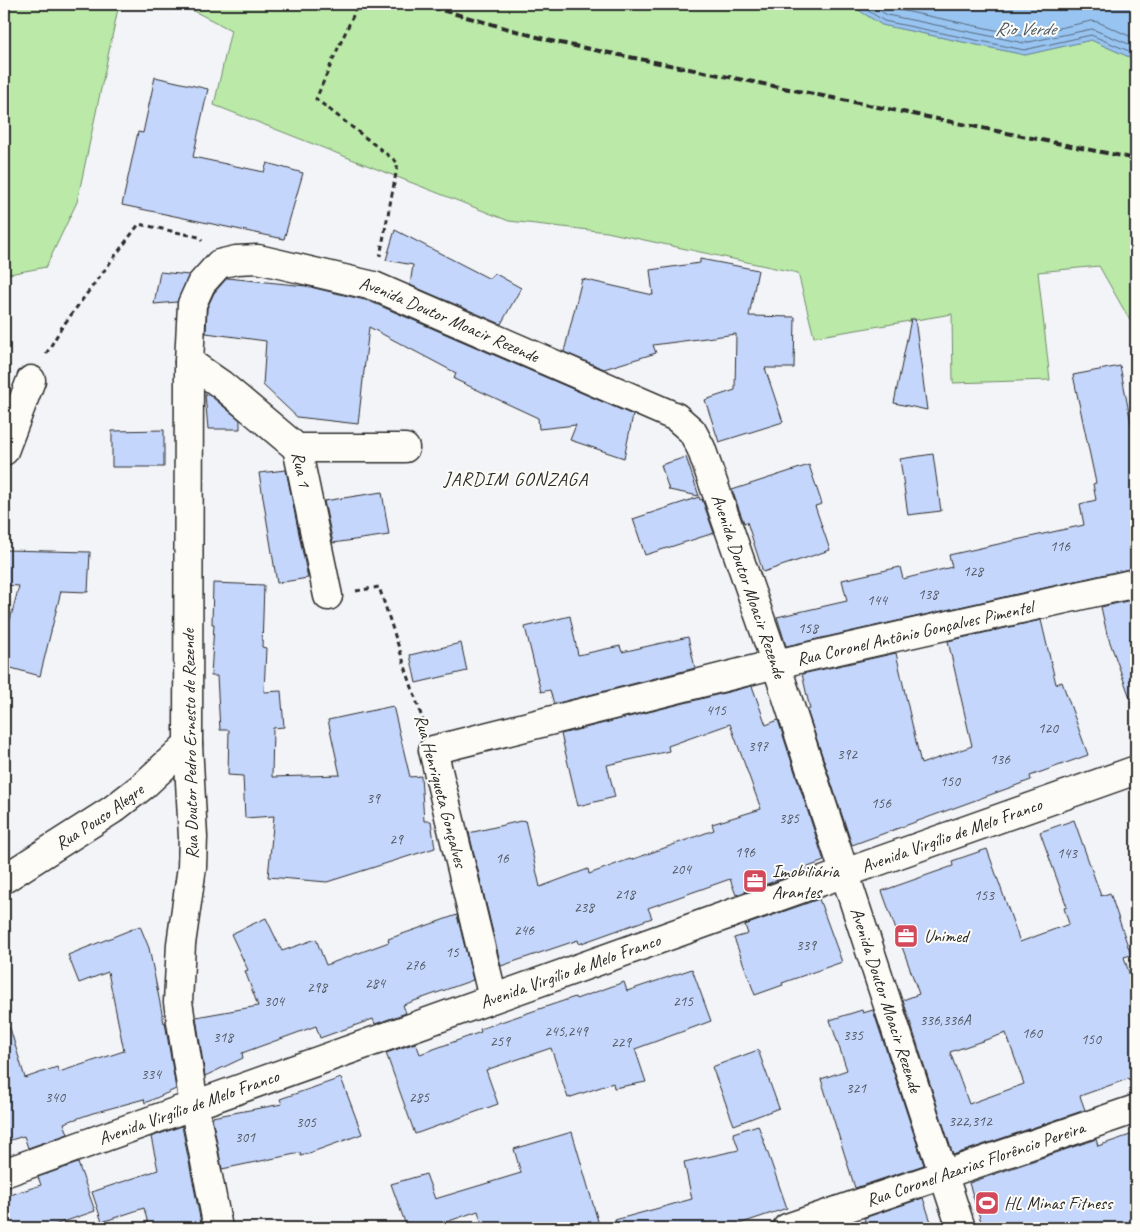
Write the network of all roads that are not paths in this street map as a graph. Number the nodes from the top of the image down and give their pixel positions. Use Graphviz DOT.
graph roads {
  1 [pos="219,264"];
  2 [pos="189,362"];
  3 [pos="31,380"];
  4 [pos="297,448"];
  5 [pos="405,448"];
  6 [pos="4,451"];
  7 [pos="1136,583"];
  8 [pos="328,596"];
  9 [pos="776,664"];
  10 [pos="188,744"];
  11 [pos="433,750"];
  12 [pos="1136,770"];
  13 [pos="845,873"];
  14 [pos="4,879"];
  15 [pos="493,998"];
  16 [pos="194,1105"];
  17 [pos="1136,1110"];
  18 [pos="4,1173"];
  19 [pos="944,1175"];
  20 [pos="218,1228"];
  21 [pos="786,1228"];
  22 [pos="961,1228"];
  1 -- 2 [label="street, Rua Doutor Pedro Ernesto de Rezende"];
  1 -- 9 [label="street, Avenida Doutor Moacir Rezende"];
  2 -- 4 [label="street, Rua 1"];
  2 -- 10 [label="street, Rua Doutor Pedro Ernesto de Rezende"];
  3 -- 6 [label="street"];
  4 -- 5 [label="street"];
  4 -- 8 [label="street, Rua 1"];
  7 -- 9 [label="street, Rua Coronel Antônio Gonçalves Pimentel"];
  9 -- 11 [label="street, Rua Coronel Antônio Gonçalves Pimentel"];
  9 -- 13 [label="street, Avenida Doutor Moacir Rezende"];
  10 -- 14 [label="street, Rua Pouso Alegre"];
  10 -- 16 [label="street, Rua Doutor Pedro Ernesto de Rezende"];
  11 -- 15 [label="street, Rua Henriqueta Gonçalves"];
  12 -- 13 [label="street, Avenida Virgílio de Melo Franco"];
  13 -- 15 [label="street, Avenida Virgílio de Melo Franco"];
  13 -- 19 [label="street, Avenida Doutor Moacir Rezende"];
  15 -- 16 [label="street, Avenida Virgílio de Melo Franco"];
  16 -- 18 [label="street, Avenida Virgílio de Melo Franco"];
  16 -- 20 [label="street, Rua Doutor Pedro Ernesto de Rezende"];
  17 -- 19 [label="street, Rua Coronel Azarias Florêncio Pereira"];
  19 -- 21 [label="street, Rua Coronel Azarias Florêncio Pereira"];
  19 -- 22 [label="street, Avenida Doutor Moacir Rezende"];
}
